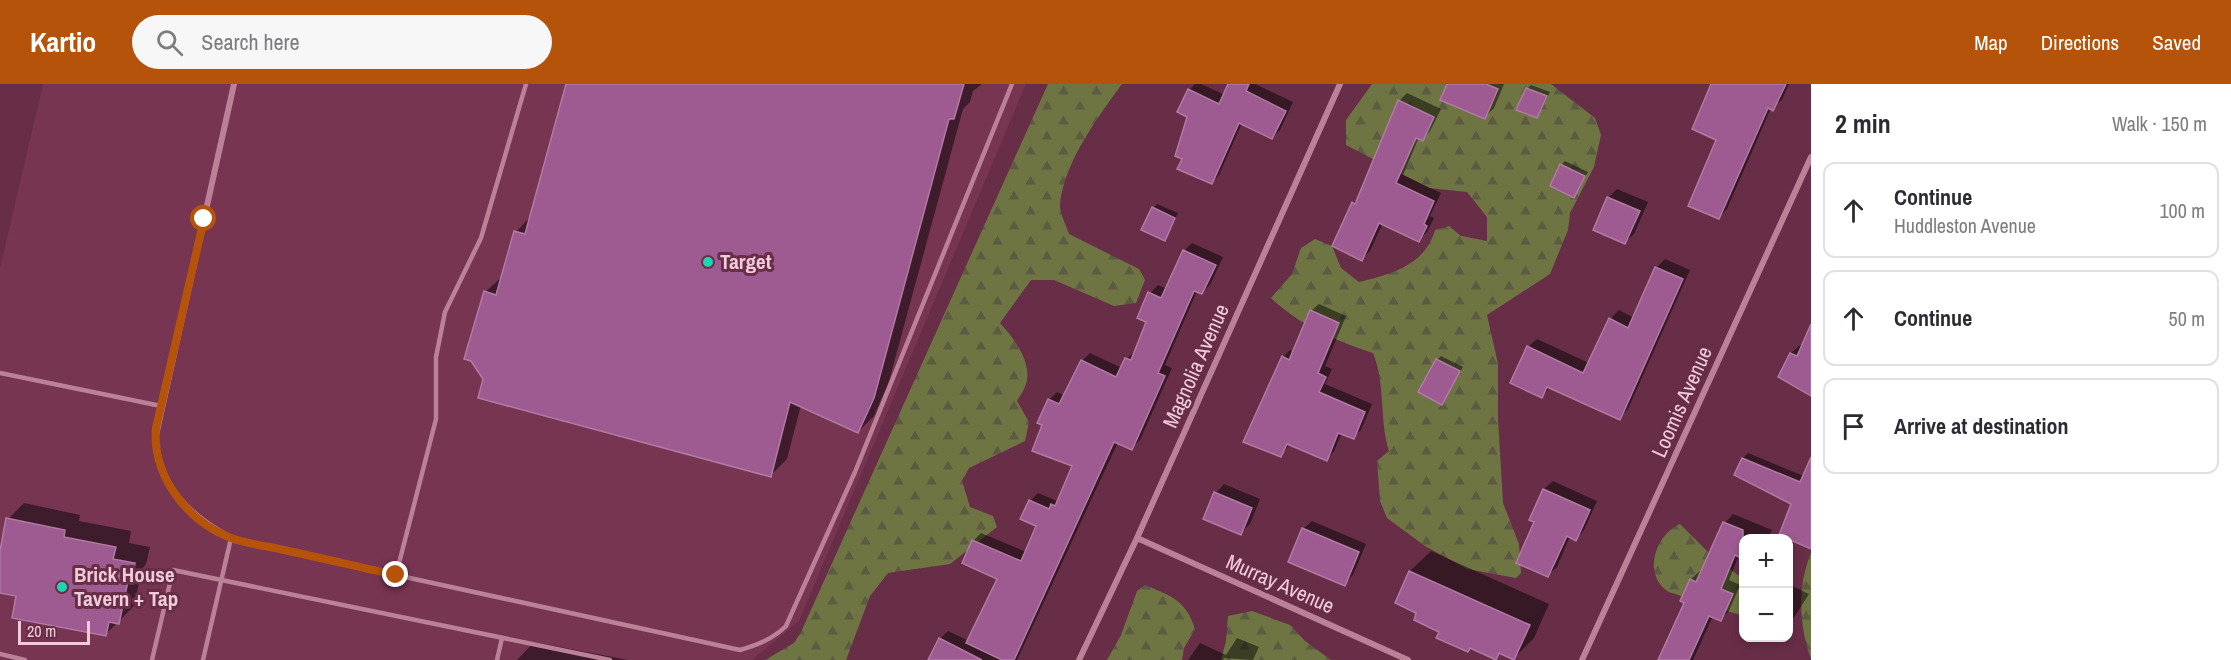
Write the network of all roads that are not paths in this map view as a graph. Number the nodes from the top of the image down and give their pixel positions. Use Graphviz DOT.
graph roads {
  1 [pos="234,84"];
  2 [pos="526,84"];
  3 [pos="1012,84"];
  4 [pos="1340,84"];
  5 [pos="1811,157"];
  6 [pos="0,373"];
  7 [pos="161,406"];
  8 [pos="231,538"];
  9 [pos="1137,538"];
  10 [pos="396,575"];
  11 [pos="221,581"];
  12 [pos="502,638"];
  13 [pos="0,654"];
  14 [pos="25,660"];
  15 [pos="152,660"];
  16 [pos="203,660"];
  17 [pos="497,660"];
  18 [pos="610,660"];
  19 [pos="1078,660"];
  20 [pos="1408,660"];
  21 [pos="1582,660"];
  1 -- 7 [label="street"];
  2 -- 10 [label="lane"];
  3 -- 10 [label="lane"];
  4 -- 9 [label="street, Magnolia Avenue"];
  5 -- 21 [label="street, Loomis Avenue"];
  6 -- 7 [label="lane"];
  7 -- 8 [label="street"];
  8 -- 10 [label="lane"];
  8 -- 11 [label="lane"];
  9 -- 19 [label="street, Magnolia Avenue"];
  9 -- 20 [label="street, Murray Avenue"];
  11 -- 12 [label="lane"];
  11 -- 15 [label="lane"];
  11 -- 16 [label="lane"];
  12 -- 17 [label="lane"];
  12 -- 18 [label="lane"];
  13 -- 14 [label="lane"];
}
